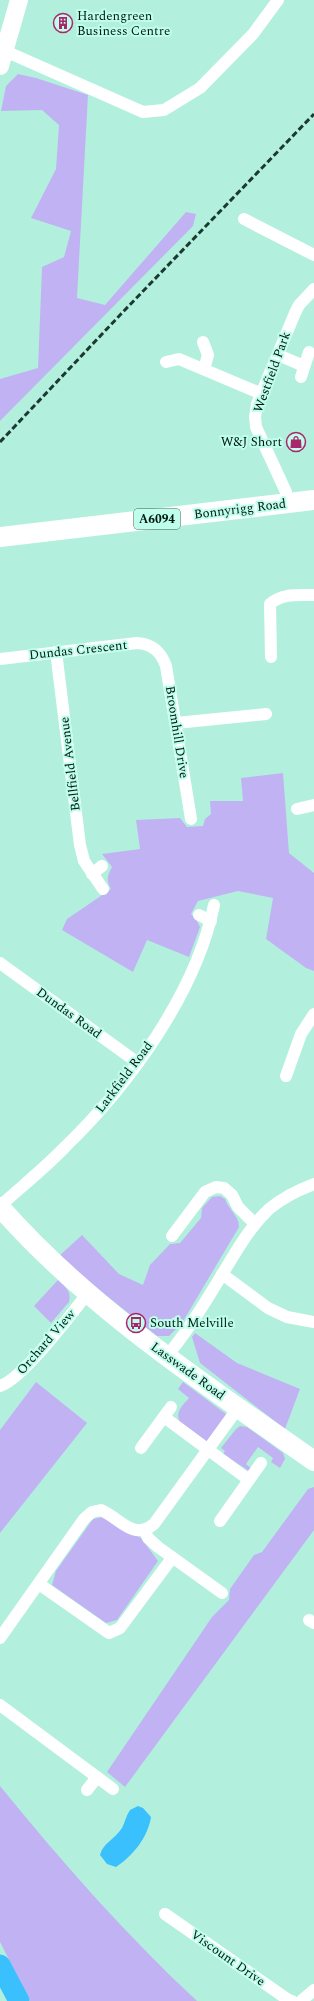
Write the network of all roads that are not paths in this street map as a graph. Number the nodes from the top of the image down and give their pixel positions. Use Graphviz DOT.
graph roads {
  1 [pos="19,0"];
  2 [pos="278,0"];
  3 [pos="2,58"];
  4 [pos="244,218"];
  5 [pos="314,255"];
  6 [pos="314,289"];
  7 [pos="203,342"];
  8 [pos="309,352"];
  9 [pos="278,355"];
  10 [pos="166,362"];
  11 [pos="204,369"];
  12 [pos="262,394"];
  13 [pos="314,500"];
  14 [pos="287,504"];
  15 [pos="0,537"];
  16 [pos="314,595"];
  17 [pos="154,648"];
  18 [pos="56,652"];
  19 [pos="271,657"];
  20 [pos="0,659"];
  21 [pos="262,717"];
  22 [pos="176,723"];
  23 [pos="314,805"];
  24 [pos="296,809"];
  25 [pos="191,819"];
  26 [pos="102,866"];
  27 [pos="92,874"];
  28 [pos="103,889"];
  29 [pos="214,905"];
  30 [pos="200,915"];
  31 [pos="211,921"];
  32 [pos="0,962"];
  33 [pos="314,1014"];
  34 [pos="138,1062"];
  35 [pos="286,1076"];
  36 [pos="314,1184"];
  37 [pos="0,1207"];
  38 [pos="255,1224"];
  39 [pos="172,1236"];
  40 [pos="222,1274"];
  41 [pos="88,1293"];
  42 [pos="314,1322"];
  43 [pos="167,1356"];
  44 [pos="0,1386"];
  45 [pos="171,1407"];
  46 [pos="238,1408"];
  47 [pos="164,1417"];
  48 [pos="141,1448"];
  49 [pos="209,1450"];
  50 [pos="314,1461"];
  51 [pos="261,1464"];
  52 [pos="249,1480"];
  53 [pos="220,1521"];
  54 [pos="145,1531"];
  55 [pos="172,1558"];
  56 [pos="38,1584"];
  57 [pos="222,1593"];
  58 [pos="0,1638"];
  59 [pos="0,1705"];
  60 [pos="97,1777"];
  61 [pos="113,1789"];
  62 [pos="87,1790"];
  63 [pos="165,1914"];
  64 [pos="314,1990"];
  65 [pos="292,2001"];
  66 [pos="301,2001"];
  1 -- 3 [label="main road"];
  2 -- 3 [label="street"];
  4 -- 5 [label="street"];
  6 -- 9 [label="street, Westfield Park"];
  7 -- 11 [label="street"];
  8 -- 9 [label="street"];
  9 -- 12 [label="street, Westfield Park"];
  10 -- 11 [label="street"];
  11 -- 12 [label="street"];
  12 -- 14 [label="street, Westfield Park"];
  13 -- 14 [label="main road, Bonnyrigg Road / A6094"];
  14 -- 15 [label="main road, Bonnyrigg Road / A6094"];
  16 -- 19 [label="street"];
  17 -- 18 [label="street, Dundas Crescent"];
  17 -- 22 [label="street, Broomhill Drive"];
  18 -- 20 [label="street, Dundas Crescent"];
  18 -- 27 [label="street, Bellfield Avenue"];
  21 -- 22 [label="street"];
  22 -- 25 [label="street, Broomhill Drive"];
  23 -- 24 [label="street"];
  26 -- 27 [label="street"];
  27 -- 28 [label="street, Bellfield Avenue"];
  29 -- 31 [label="street, Larkfield Road"];
  30 -- 31 [label="street"];
  31 -- 34 [label="street, Larkfield Road"];
  32 -- 34 [label="street, Dundas Road"];
  33 -- 35 [label="street"];
  34 -- 37 [label="street, Larkfield Road"];
  36 -- 38 [label="street"];
  37 -- 41 [label="main road, Lasswade Road"];
  38 -- 39 [label="street"];
  38 -- 40 [label="street"];
  40 -- 42 [label="street"];
  40 -- 43 [label="street"];
  41 -- 43 [label="main road, Lasswade Road"];
  41 -- 44 [label="street, Orchard View"];
  43 -- 46 [label="main road, Lasswade Road"];
  45 -- 47 [label="street"];
  46 -- 49 [label="street"];
  46 -- 50 [label="main road, Lasswade Road"];
  47 -- 48 [label="street"];
  47 -- 49 [label="street"];
  49 -- 52 [label="street"];
  49 -- 54 [label="street"];
  51 -- 52 [label="street"];
  52 -- 53 [label="street"];
  54 -- 55 [label="street"];
  54 -- 56 [label="street"];
  55 -- 56 [label="street"];
  55 -- 57 [label="street"];
  56 -- 58 [label="street"];
  59 -- 60 [label="street"];
  60 -- 61 [label="street"];
  60 -- 62 [label="street"];
  63 -- 65 [label="street, Viscount Drive"];
  64 -- 66 [label="street"];
}
